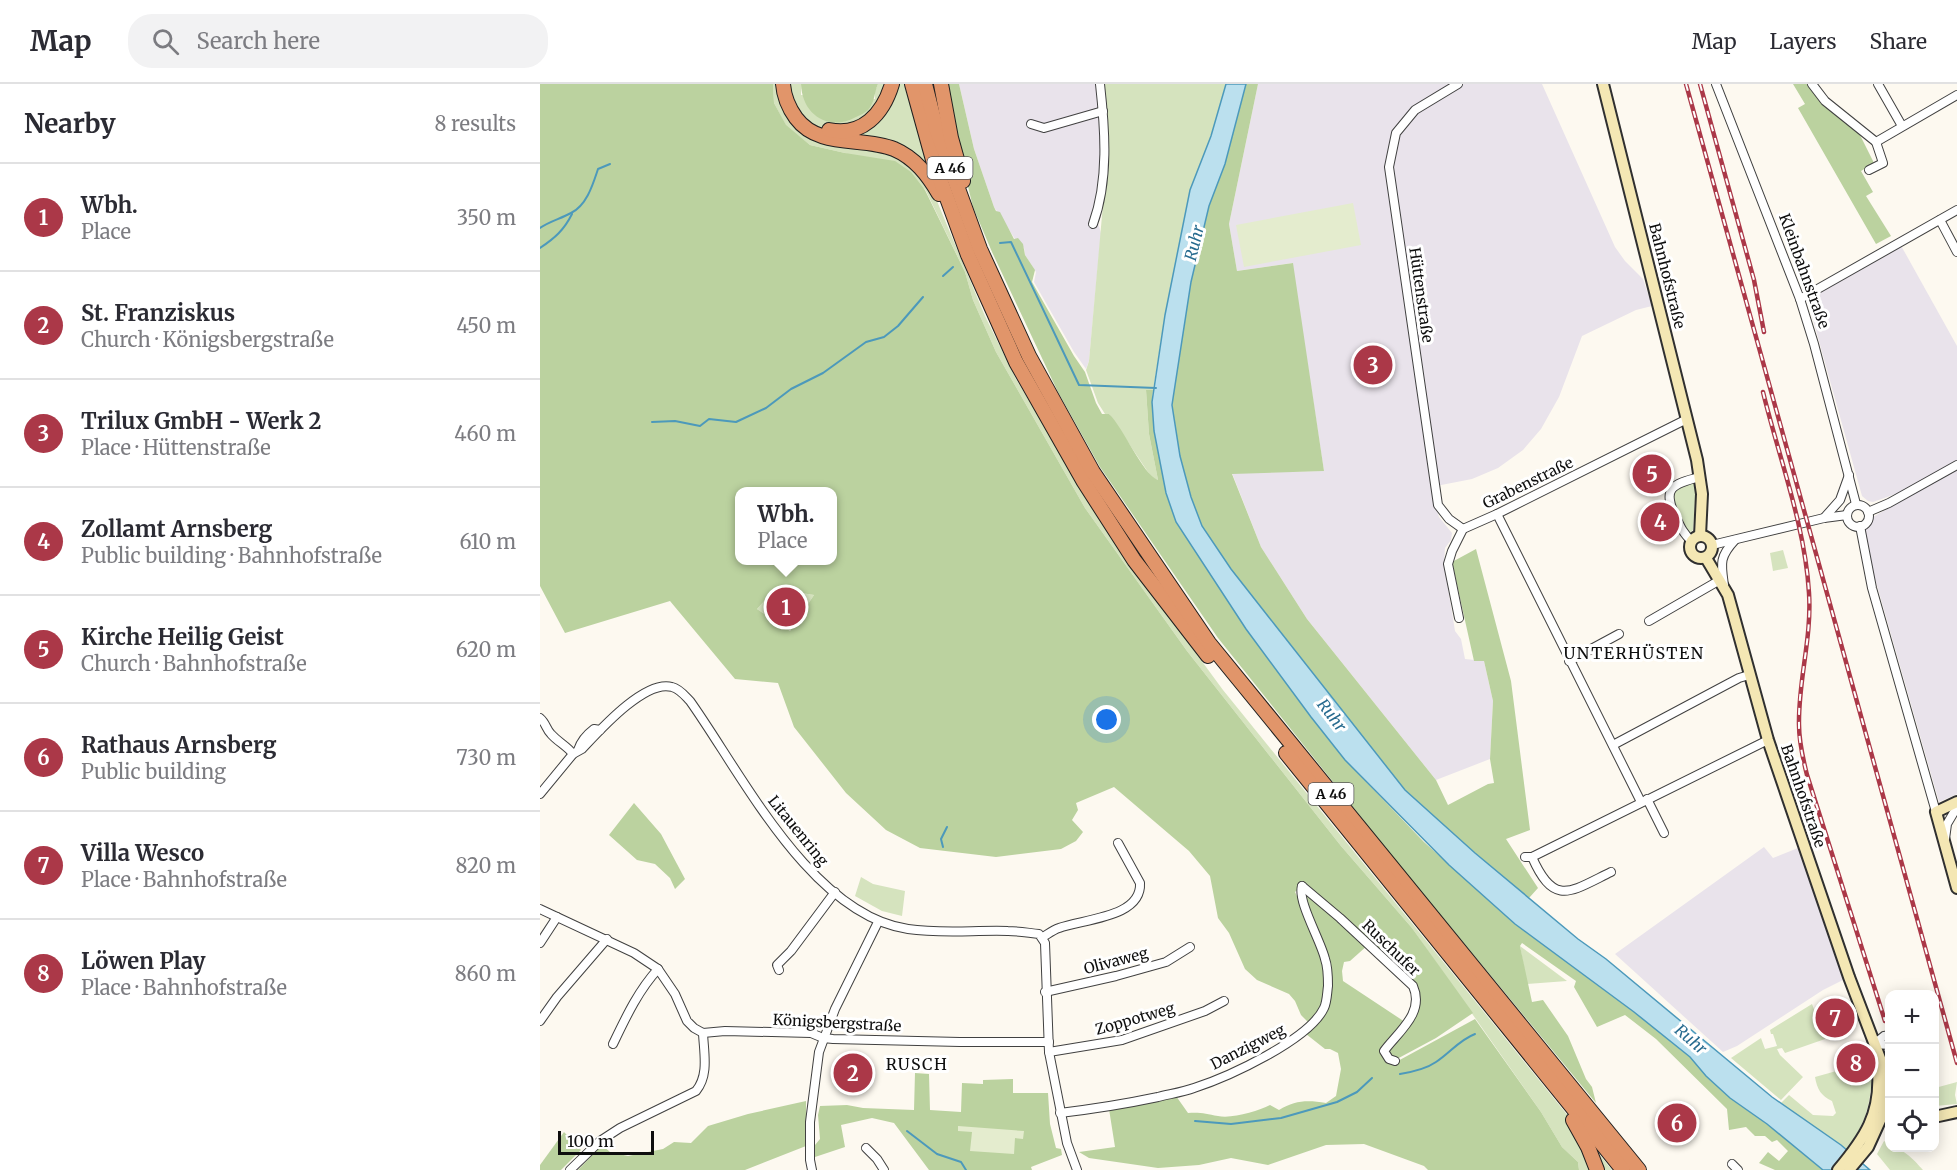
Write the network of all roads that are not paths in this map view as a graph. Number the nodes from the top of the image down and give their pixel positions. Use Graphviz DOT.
graph roads {
  1 [pos="783,84"];
  2 [pos="791,84"];
  3 [pos="891,84"];
  4 [pos="912,84"];
  5 [pos="925,84"];
  6 [pos="941,84"];
  7 [pos="1100,84"];
  8 [pos="1458,84"];
  9 [pos="1603,84"];
  10 [pos="1716,84"];
  11 [pos="1812,84"];
  12 [pos="1878,84"];
  13 [pos="1957,95"];
  14 [pos="1103,111"];
  15 [pos="1031,124"];
  16 [pos="1902,126"];
  17 [pos="1876,142"];
  18 [pos="1869,170"];
  19 [pos="1957,210"];
  20 [pos="1940,220"];
  21 [pos="1093,224"];
  22 [pos="974,252"];
  23 [pos="1957,252"];
  24 [pos="1800,299"];
  25 [pos="1687,418"];
  26 [pos="1957,465"];
  27 [pos="1849,474"];
  28 [pos="1700,477"];
  29 [pos="1856,504"];
  30 [pos="1868,512"];
  31 [pos="1497,514"];
  32 [pos="1846,515"];
  33 [pos="1824,518"];
  34 [pos="1860,526"];
  35 [pos="1463,529"];
  36 [pos="1696,538"];
  37 [pos="1735,540"];
  38 [pos="1712,545"];
  39 [pos="1706,558"];
  40 [pos="1722,584"];
  41 [pos="1459,618"];
  42 [pos="1648,621"];
  43 [pos="1619,634"];
  44 [pos="1569,661"];
  45 [pos="1749,675"];
  46 [pos="540,718"];
  47 [pos="1768,740"];
  48 [pos="1613,745"];
  49 [pos="576,752"];
  50 [pos="540,794"];
  51 [pos="1644,801"];
  52 [pos="1957,802"];
  53 [pos="1957,807"];
  54 [pos="1936,812"];
  55 [pos="1664,833"];
  56 [pos="1945,841"];
  57 [pos="1118,843"];
  58 [pos="1611,872"];
  59 [pos="1957,888"];
  60 [pos="835,892"];
  61 [pos="1301,897"];
  62 [pos="540,909"];
  63 [pos="557,917"];
  64 [pos="879,922"];
  65 [pos="1042,937"];
  66 [pos="607,939"];
  67 [pos="540,943"];
  68 [pos="1190,947"];
  69 [pos="658,969"];
  70 [pos="779,970"];
  71 [pos="1045,992"];
  72 [pos="1224,1001"];
  73 [pos="540,1021"];
  74 [pos="703,1033"];
  75 [pos="1885,1036"];
  76 [pos="823,1038"];
  77 [pos="1049,1042"];
  78 [pos="613,1044"];
  79 [pos="1875,1044"];
  80 [pos="1885,1045"];
  81 [pos="1049,1052"];
  82 [pos="1395,1061"];
  83 [pos="1538,1066"];
  84 [pos="1939,1111"];
  85 [pos="1957,1111"];
  86 [pos="1883,1112"];
  87 [pos="1060,1113"];
  88 [pos="1939,1116"];
  89 [pos="866,1148"];
  90 [pos="570,1170"];
  91 [pos="812,1170"];
  92 [pos="884,1170"];
  93 [pos="1077,1170"];
  94 [pos="1597,1170"];
  95 [pos="1623,1170"];
  96 [pos="1639,1170"];
  97 [pos="1838,1170"];
  98 [pos="1849,1170"];
  1 -- 22 [label="highway"];
  2 -- 3 [label="highway"];
  4 -- 22 [label="highway, A 46"];
  5 -- 22 [label="highway, A 46"];
  6 -- 22 [label="highway"];
  7 -- 14 [label="street"];
  8 -- 35 [label="street, Hüttenstraße"];
  9 -- 25 [label="street, Bahnhofstraße"];
  10 -- 24 [label="street, Kleinbahnstraße"];
  11 -- 17 [label="street"];
  12 -- 16 [label="street"];
  13 -- 16 [label="street"];
  14 -- 15 [label="street"];
  14 -- 21 [label="street"];
  16 -- 17 [label="street"];
  17 -- 18 [label="street"];
  19 -- 20 [label="street"];
  20 -- 23 [label="street"];
  20 -- 24 [label="street"];
  22 -- 83 [label="highway, A 46"];
  22 -- 96 [label="highway, A 46"];
  24 -- 27 [label="street, Kleinbahnstraße"];
  25 -- 28 [label="street, Bahnhofstraße"];
  25 -- 31 [label="street, Grabenstraße"];
  26 -- 30 [label="street"];
  27 -- 29 [label="street, Kleinbahnstraße"];
  27 -- 33 [label="street"];
  28 -- 36 [label="street, Bahnhofstraße"];
  28 -- 36 [label="street, Bahnhofstraße"];
  29 -- 30 [label="street"];
  29 -- 32 [label="street"];
  30 -- 34 [label="street"];
  31 -- 35 [label="street, Grabenstraße"];
  31 -- 44 [label="street"];
  32 -- 33 [label="street"];
  32 -- 34 [label="street"];
  33 -- 37 [label="street"];
  34 -- 54 [label="street"];
  35 -- 41 [label="street"];
  36 -- 38 [label="street, Bahnhofstraße"];
  36 -- 39 [label="street, Bahnhofstraße"];
  37 -- 38 [label="street"];
  37 -- 40 [label="street"];
  38 -- 39 [label="street"];
  39 -- 40 [label="street, Bahnhofstraße"];
  40 -- 42 [label="street"];
  40 -- 45 [label="street, Bahnhofstraße"];
  43 -- 44 [label="street"];
  44 -- 48 [label="street"];
  45 -- 47 [label="street, Bahnhofstraße"];
  45 -- 48 [label="street"];
  46 -- 49 [label="street"];
  47 -- 51 [label="street"];
  47 -- 79 [label="street, Bahnhofstraße"];
  48 -- 51 [label="street"];
  49 -- 50 [label="street, Litauenring"];
  49 -- 60 [label="street, Litauenring"];
  51 -- 55 [label="street"];
  51 -- 58 [label="street"];
  52 -- 54 [label="street"];
  53 -- 56 [label="street"];
  54 -- 56 [label="street"];
  56 -- 59 [label="street"];
  57 -- 65 [label="street"];
  60 -- 64 [label="street, Litauenring"];
  60 -- 70 [label="street"];
  61 -- 82 [label="street, Ruschufer"];
  61 -- 87 [label="street, Danzigweg"];
  62 -- 63 [label="street"];
  63 -- 66 [label="street"];
  63 -- 67 [label="street"];
  64 -- 65 [label="street, Litauenring"];
  64 -- 76 [label="street"];
  65 -- 71 [label="street"];
  66 -- 69 [label="street"];
  66 -- 73 [label="street"];
  68 -- 71 [label="street, Olivaweg"];
  69 -- 74 [label="street"];
  69 -- 78 [label="street"];
  71 -- 77 [label="street"];
  72 -- 81 [label="street, Zoppotweg"];
  74 -- 76 [label="street, Königsbergstraße"];
  74 -- 90 [label="street"];
  75 -- 79 [label="street"];
  76 -- 77 [label="street, Königsbergstraße"];
  76 -- 91 [label="street"];
  77 -- 81 [label="street"];
  79 -- 80 [label="street"];
  79 -- 86 [label="street, Bahnhofstraße"];
  81 -- 87 [label="street"];
  83 -- 94 [label="highway"];
  83 -- 95 [label="highway, A 46"];
  84 -- 85 [label="street"];
  85 -- 88 [label="street"];
  86 -- 97 [label="street"];
  86 -- 98 [label="street"];
  87 -- 93 [label="street"];
  89 -- 92 [label="street"];
}
